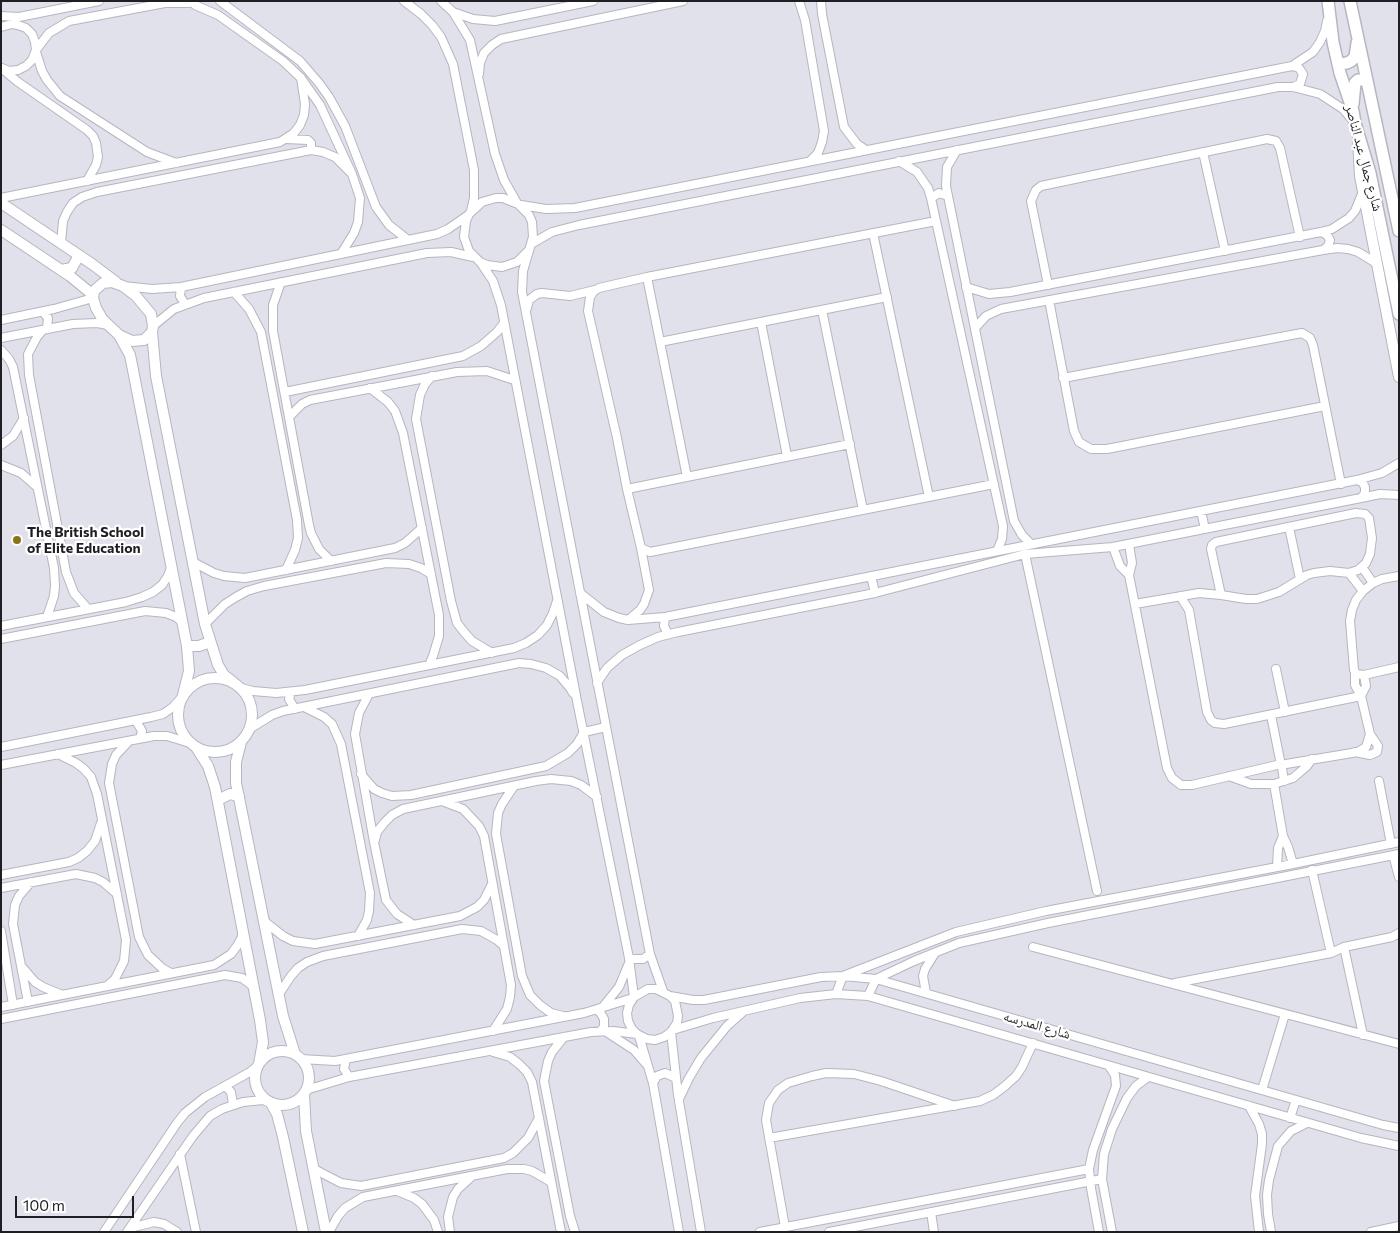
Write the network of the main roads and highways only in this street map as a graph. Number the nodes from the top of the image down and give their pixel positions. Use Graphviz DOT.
graph roads {
  1 [pos="1350,1"];
  2 [pos="1328,6"];
  3 [pos="1358,38"];
  4 [pos="1338,64"];
  5 [pos="1366,80"];
  6 [pos="1353,111"];
  7 [pos="1395,194"];
  8 [pos="1399,231"];
  9 [pos="1399,314"];
  1 -- 3 [label="main road, شارع جمال عبد الناصر"];
  2 -- 4 [label="main road, شارع جمال عبد الناصر"];
  3 -- 4 [label="main road"];
  3 -- 5 [label="main road, شارع جمال عبد الناصر"];
  4 -- 6 [label="main road, شارع جمال عبد الناصر"];
  5 -- 6 [label="main road"];
  5 -- 7 [label="main road, شارع جمال عبد الناصر"];
  6 -- 9 [label="main road, شارع جمال عبد الناصر"];
  7 -- 8 [label="main road, شارع جمال عبد الناصر"];
}
